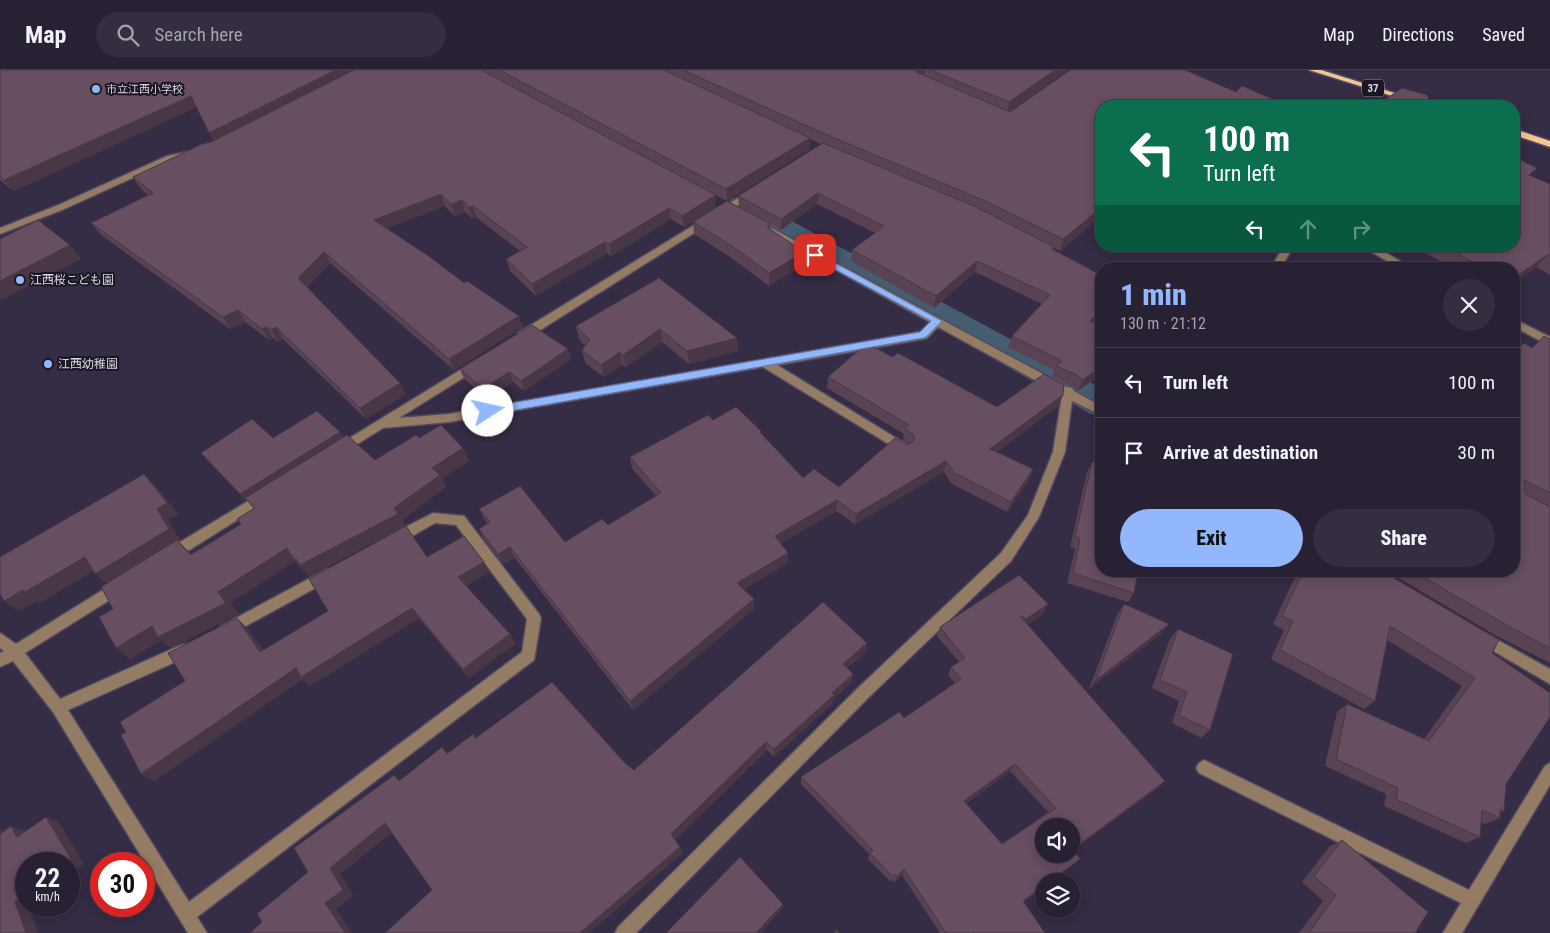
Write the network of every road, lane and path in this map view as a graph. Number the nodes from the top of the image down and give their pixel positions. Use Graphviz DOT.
graph roads {
  1 [pos="1313,70"];
  2 [pos="1412,100"];
  3 [pos="1520,134"];
  4 [pos="1550,144"];
  5 [pos="205,151"];
  6 [pos="762,186"];
  7 [pos="754,222"];
  8 [pos="0,231"];
  9 [pos="1377,252"];
  10 [pos="1396,262"];
  11 [pos="938,321"];
  12 [pos="1520,326"];
  13 [pos="512,342"];
  14 [pos="1550,342"];
  15 [pos="488,357"];
  16 [pos="764,362"];
  17 [pos="1068,391"];
  18 [pos="1095,407"];
  19 [pos="380,425"];
  20 [pos="905,449"];
  21 [pos="329,456"];
  22 [pos="278,488"];
  23 [pos="381,546"];
  24 [pos="159,562"];
  25 [pos="338,569"];
  26 [pos="125,583"];
  27 [pos="1473,632"];
  28 [pos="217,634"];
  29 [pos="0,639"];
  30 [pos="200,643"];
  31 [pos="15,652"];
  32 [pos="0,661"];
  33 [pos="1550,677"];
  34 [pos="58,707"];
  35 [pos="1204,768"];
  36 [pos="1550,771"];
  37 [pos="1472,900"];
  38 [pos="187,914"];
  39 [pos="198,933"];
  40 [pos="624,933"];
  41 [pos="1452,933"];
  1 -- 2 [label="main road, 37"];
  3 -- 4 [label="main road"];
  5 -- 8 [label="street"];
  6 -- 13 [label="street"];
  7 -- 11 [label="street"];
  9 -- 10 [label="street"];
  11 -- 16 [label="street"];
  11 -- 17 [label="street"];
  12 -- 14 [label="street"];
  15 -- 19 [label="street"];
  16 -- 19 [label="street"];
  16 -- 20 [label="street"];
  17 -- 18 [label="street"];
  17 -- 40 [label="street"];
  19 -- 21 [label="street"];
  22 -- 24 [label="street"];
  23 -- 38 [label="street"];
  25 -- 28 [label="street"];
  26 -- 31 [label="street"];
  27 -- 33 [label="street"];
  29 -- 31 [label="street"];
  30 -- 34 [label="street"];
  31 -- 32 [label="street"];
  31 -- 34 [label="street"];
  34 -- 38 [label="street"];
  35 -- 37 [label="street"];
  36 -- 37 [label="street"];
  37 -- 41 [label="street"];
  38 -- 39 [label="street"];
}
